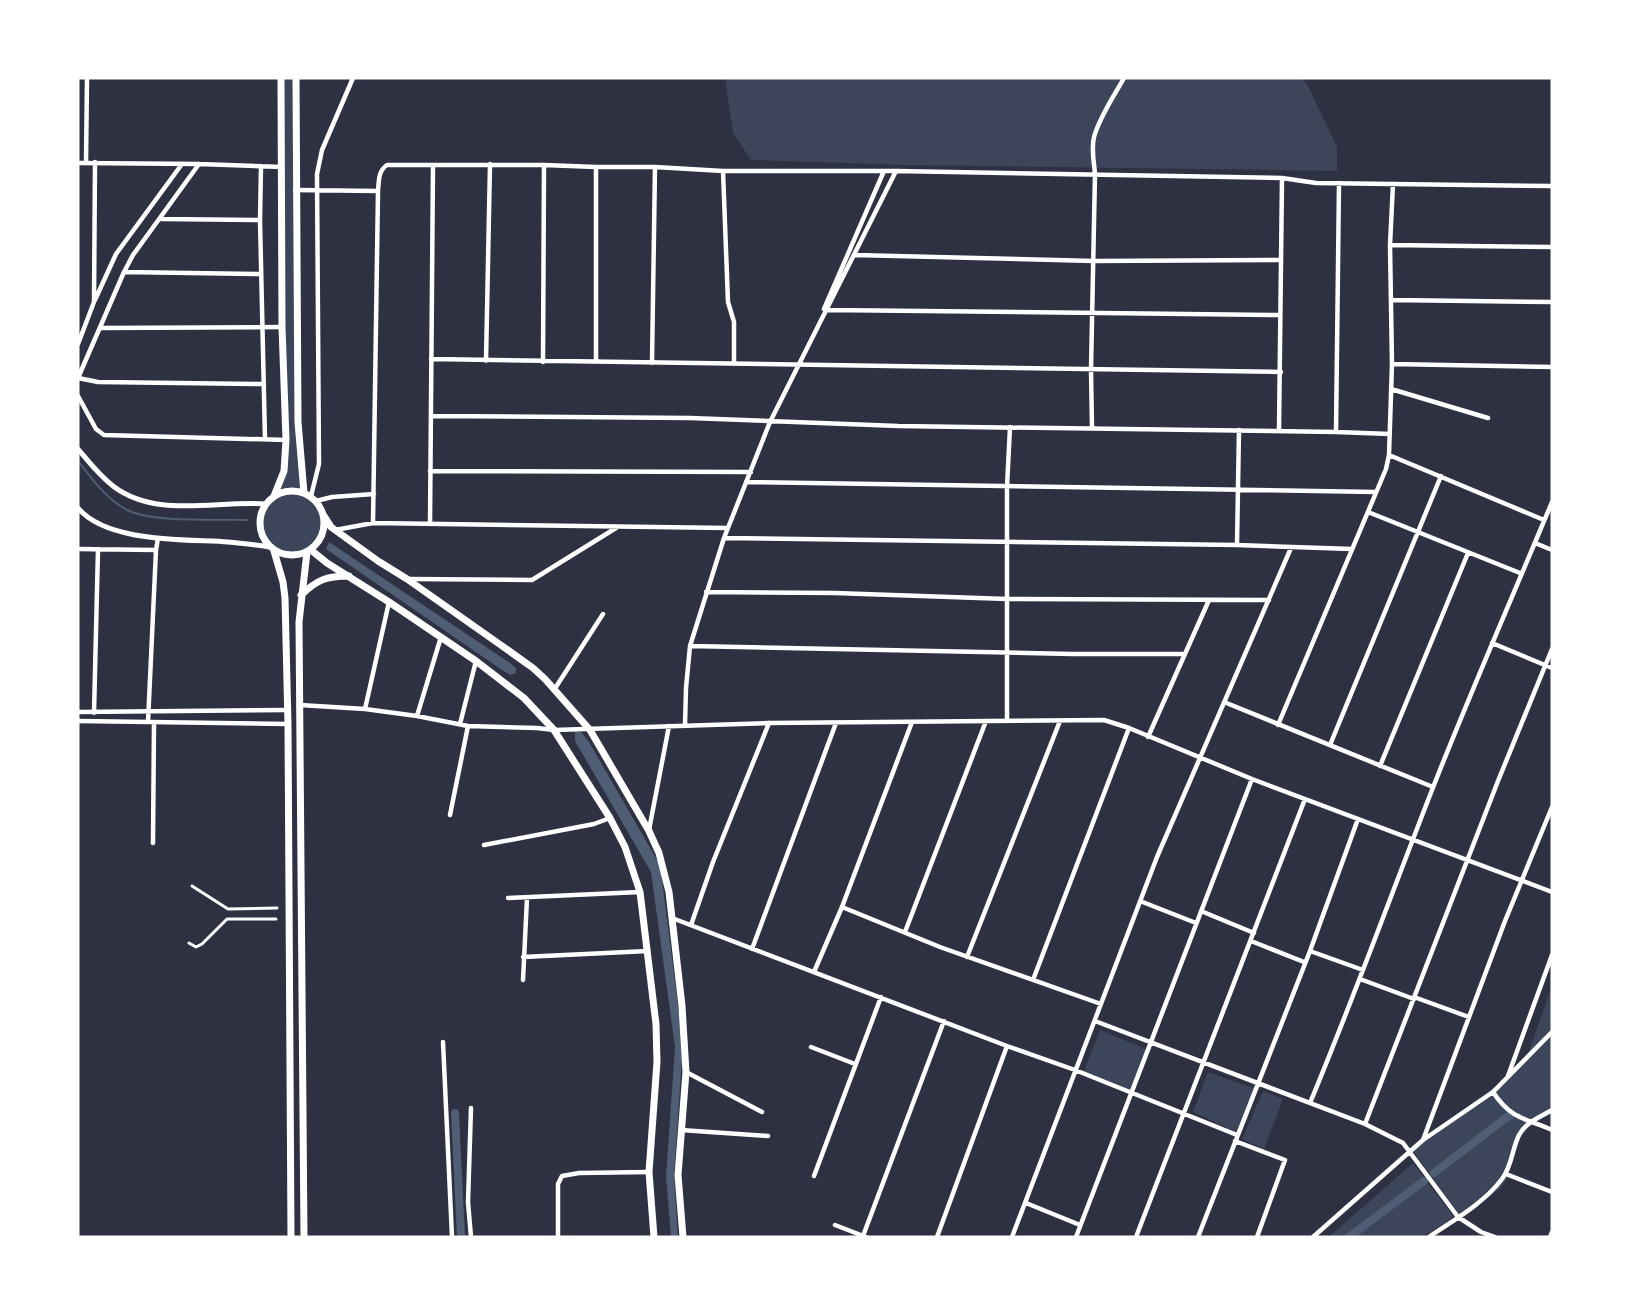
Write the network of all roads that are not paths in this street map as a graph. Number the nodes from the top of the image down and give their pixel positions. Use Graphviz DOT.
graph roads {
  1 [pos="87,78"];
  2 [pos="281,78"];
  3 [pos="296,78"];
  4 [pos="353,78"];
  5 [pos="1124,78"];
  6 [pos="95,162"];
  7 [pos="78,163"];
  8 [pos="86,163"];
  9 [pos="182,164"];
  10 [pos="199,164"];
  11 [pos="489,164"];
  12 [pos="433,165"];
  13 [pos="544,165"];
  14 [pos="261,166"];
  15 [pos="282,167"];
  16 [pos="596,167"];
  17 [pos="655,167"];
  18 [pos="723,171"];
  19 [pos="884,171"];
  20 [pos="896,171"];
  21 [pos="1095,174"];
  22 [pos="1282,177"];
  23 [pos="1338,183"];
  24 [pos="1393,184"];
  25 [pos="1552,186"];
  26 [pos="296,190"];
  27 [pos="316,190"];
  28 [pos="378,191"];
  29 [pos="160,219"];
  30 [pos="260,220"];
  31 [pos="1390,245"];
  32 [pos="1552,247"];
  33 [pos="855,255"];
  34 [pos="1281,260"];
  35 [pos="1094,261"];
  36 [pos="124,272"];
  37 [pos="261,274"];
  38 [pos="1391,300"];
  39 [pos="94,302"];
  40 [pos="1552,302"];
  41 [pos="827,310"];
  42 [pos="1092,313"];
  43 [pos="1280,315"];
  44 [pos="282,327"];
  45 [pos="100,328"];
  46 [pos="263,328"];
  47 [pos="78,344"];
  48 [pos="431,359"];
  49 [pos="486,362"];
  50 [pos="543,362"];
  51 [pos="596,362"];
  52 [pos="652,363"];
  53 [pos="734,364"];
  54 [pos="1392,364"];
  55 [pos="799,366"];
  56 [pos="1552,368"];
  57 [pos="1091,370"];
  58 [pos="1281,372"];
  59 [pos="78,378"];
  60 [pos="264,384"];
  61 [pos="1391,388"];
  62 [pos="78,396"];
  63 [pos="430,416"];
  64 [pos="1488,418"];
  65 [pos="770,422"];
  66 [pos="1010,427"];
  67 [pos="1092,428"];
  68 [pos="1239,430"];
  69 [pos="1280,431"];
  70 [pos="1336,432"];
  71 [pos="1390,434"];
  72 [pos="265,439"];
  73 [pos="286,440"];
  74 [pos="78,449"];
  75 [pos="1389,455"];
  76 [pos="430,471"];
  77 [pos="751,472"];
  78 [pos="1441,476"];
  79 [pos="746,482"];
  80 [pos="1007,487"];
  81 [pos="1239,490"];
  82 [pos="1376,492"];
  83 [pos="374,494"];
  84 [pos="274,496"];
  85 [pos="310,497"];
  86 [pos="1552,502"];
  87 [pos="266,504"];
  88 [pos="78,508"];
  89 [pos="1368,512"];
  90 [pos="324,516"];
  91 [pos="1544,520"];
  92 [pos="373,523"];
  93 [pos="430,524"];
  94 [pos="616,528"];
  95 [pos="728,528"];
  96 [pos="335,530"];
  97 [pos="1418,532"];
  98 [pos="158,538"];
  99 [pos="724,538"];
  100 [pos="1007,543"];
  101 [pos="1535,543"];
  102 [pos="1237,545"];
  103 [pos="1291,548"];
  104 [pos="78,549"];
  105 [pos="98,549"];
  106 [pos="272,549"];
  107 [pos="1352,549"];
  108 [pos="156,550"];
  109 [pos="1552,550"];
  110 [pos="309,551"];
  111 [pos="1468,553"];
  112 [pos="1520,573"];
  113 [pos="350,576"];
  114 [pos="407,579"];
  115 [pos="706,592"];
  116 [pos="300,595"];
  117 [pos="1007,599"];
  118 [pos="1209,600"];
  119 [pos="1269,600"];
  120 [pos="389,602"];
  121 [pos="603,614"];
  122 [pos="441,637"];
  123 [pos="1492,643"];
  124 [pos="690,646"];
  125 [pos="1552,649"];
  126 [pos="1007,652"];
  127 [pos="1185,654"];
  128 [pos="476,661"];
  129 [pos="1545,665"];
  130 [pos="1552,668"];
  131 [pos="554,690"];
  132 [pos="1224,702"];
  133 [pos="300,705"];
  134 [pos="365,709"];
  135 [pos="287,710"];
  136 [pos="79,712"];
  137 [pos="93,713"];
  138 [pos="149,713"];
  139 [pos="417,716"];
  140 [pos="1007,720"];
  141 [pos="79,721"];
  142 [pos="986,721"];
  143 [pos="1060,721"];
  144 [pos="151,722"];
  145 [pos="912,722"];
  146 [pos="769,723"];
  147 [pos="836,723"];
  148 [pos="288,724"];
  149 [pos="460,724"];
  150 [pos="685,725"];
  151 [pos="1278,725"];
  152 [pos="468,726"];
  153 [pos="669,726"];
  154 [pos="1129,728"];
  155 [pos="554,730"];
  156 [pos="590,730"];
  157 [pos="1148,737"];
  158 [pos="1330,745"];
  159 [pos="1199,758"];
  160 [pos="1380,766"];
  161 [pos="1252,779"];
  162 [pos="1433,787"];
  163 [pos="1305,799"];
  164 [pos="1552,807"];
  165 [pos="450,815"];
  166 [pos="609,818"];
  167 [pos="1358,819"];
  168 [pos="649,831"];
  169 [pos="1413,839"];
  170 [pos="153,843"];
  171 [pos="484,845"];
  172 [pos="1467,859"];
  173 [pos="1521,880"];
  174 [pos="192,886"];
  175 [pos="640,892"];
  176 [pos="1552,892"];
  177 [pos="508,898"];
  178 [pos="527,898"];
  179 [pos="1140,902"];
  180 [pos="842,907"];
  181 [pos="277,908"];
  182 [pos="1201,911"];
  183 [pos="672,918"];
  184 [pos="276,919"];
  185 [pos="1196,923"];
  186 [pos="691,925"];
  187 [pos="905,932"];
  188 [pos="1254,933"];
  189 [pos="1251,941"];
  190 [pos="189,944"];
  191 [pos="752,949"];
  192 [pos="648,951"];
  193 [pos="1310,951"];
  194 [pos="1552,955"];
  195 [pos="523,957"];
  196 [pos="968,957"];
  197 [pos="1304,962"];
  198 [pos="1363,970"];
  199 [pos="814,972"];
  200 [pos="1360,979"];
  201 [pos="522,980"];
  202 [pos="1033,980"];
  203 [pos="881,997"];
  204 [pos="1414,998"];
  205 [pos="1101,1004"];
  206 [pos="1469,1017"];
  207 [pos="944,1021"];
  208 [pos="1095,1021"];
  209 [pos="1552,1032"];
  210 [pos="443,1042"];
  211 [pos="1152,1042"];
  212 [pos="1007,1046"];
  213 [pos="811,1047"];
  214 [pos="1205,1063"];
  215 [pos="855,1064"];
  216 [pos="1075,1070"];
  217 [pos="686,1072"];
  218 [pos="1507,1078"];
  219 [pos="1257,1083"];
  220 [pos="1493,1092"];
  221 [pos="1132,1094"];
  222 [pos="1310,1103"];
  223 [pos="471,1108"];
  224 [pos="1552,1110"];
  225 [pos="762,1112"];
  226 [pos="1184,1115"];
  227 [pos="1532,1121"];
  228 [pos="1365,1124"];
  229 [pos="681,1130"];
  230 [pos="1552,1130"];
  231 [pos="768,1136"];
  232 [pos="1236,1138"];
  233 [pos="1423,1140"];
  234 [pos="1410,1151"];
  235 [pos="649,1172"];
  236 [pos="1506,1174"];
  237 [pos="814,1176"];
  238 [pos="1552,1192"];
  239 [pos="1026,1203"];
  240 [pos="1458,1217"];
  241 [pos="835,1225"];
  242 [pos="1080,1225"];
  243 [pos="1552,1232"];
  244 [pos="865,1236"];
  245 [pos="291,1237"];
  246 [pos="304,1237"];
  247 [pos="452,1237"];
  248 [pos="471,1237"];
  249 [pos="558,1237"];
  250 [pos="654,1237"];
  251 [pos="683,1237"];
  252 [pos="937,1237"];
  253 [pos="1012,1237"];
  254 [pos="1076,1237"];
  255 [pos="1136,1237"];
  256 [pos="1198,1237"];
  257 [pos="1257,1237"];
  258 [pos="1313,1237"];
  259 [pos="1429,1237"];
  260 [pos="1495,1237"];
  261 [pos="1550,1237"];
  1 -- 8 [label="street"];
  2 -- 15 [label="main road"];
  3 -- 26 [label="main road"];
  4 -- 27 [label="street"];
  5 -- 21 [label="street"];
  6 -- 8 [label="street"];
  6 -- 9 [label="street"];
  6 -- 39 [label="street"];
  7 -- 8 [label="street"];
  9 -- 10 [label="street"];
  9 -- 39 [label="street"];
  10 -- 14 [label="street"];
  10 -- 29 [label="street"];
  11 -- 12 [label="street"];
  11 -- 13 [label="street"];
  11 -- 49 [label="street"];
  12 -- 28 [label="street"];
  12 -- 48 [label="street"];
  13 -- 16 [label="street"];
  13 -- 50 [label="street"];
  14 -- 15 [label="street"];
  14 -- 30 [label="street"];
  15 -- 44 [label="main road"];
  16 -- 17 [label="street"];
  16 -- 51 [label="street"];
  17 -- 18 [label="street"];
  17 -- 52 [label="street"];
  18 -- 19 [label="street"];
  18 -- 53 [label="street"];
  19 -- 20 [label="street"];
  19 -- 55 [label="street"];
  20 -- 21 [label="street"];
  20 -- 33 [label="street"];
  21 -- 22 [label="street"];
  21 -- 35 [label="street"];
  22 -- 23 [label="street"];
  22 -- 34 [label="street"];
  23 -- 24 [label="street"];
  23 -- 70 [label="street"];
  24 -- 25 [label="street"];
  24 -- 31 [label="street"];
  26 -- 27 [label="street"];
  26 -- 85 [label="main road"];
  27 -- 28 [label="street"];
  27 -- 85 [label="street"];
  28 -- 83 [label="street"];
  29 -- 30 [label="street"];
  29 -- 36 [label="street"];
  30 -- 37 [label="street"];
  31 -- 32 [label="street"];
  31 -- 38 [label="street"];
  33 -- 35 [label="street"];
  33 -- 41 [label="street"];
  34 -- 35 [label="street"];
  34 -- 43 [label="street"];
  35 -- 42 [label="street"];
  36 -- 37 [label="street"];
  36 -- 45 [label="street"];
  37 -- 46 [label="street"];
  38 -- 40 [label="street"];
  38 -- 54 [label="street"];
  39 -- 47 [label="street"];
  41 -- 42 [label="street"];
  41 -- 55 [label="street"];
  42 -- 43 [label="street"];
  42 -- 57 [label="street"];
  43 -- 58 [label="street"];
  44 -- 46 [label="street"];
  44 -- 73 [label="main road"];
  45 -- 46 [label="street"];
  45 -- 59 [label="street"];
  46 -- 60 [label="street"];
  48 -- 49 [label="street"];
  48 -- 63 [label="street"];
  49 -- 50 [label="street"];
  50 -- 51 [label="street"];
  51 -- 52 [label="street"];
  52 -- 53 [label="street"];
  53 -- 55 [label="street"];
  54 -- 56 [label="street"];
  54 -- 61 [label="street"];
  55 -- 57 [label="street"];
  55 -- 65 [label="street"];
  57 -- 58 [label="street"];
  57 -- 67 [label="street"];
  58 -- 69 [label="street"];
  59 -- 60 [label="street"];
  60 -- 72 [label="street"];
  61 -- 64 [label="street"];
  61 -- 71 [label="street"];
  62 -- 72 [label="street"];
  63 -- 65 [label="street"];
  63 -- 76 [label="street"];
  65 -- 66 [label="street"];
  65 -- 77 [label="street"];
  66 -- 67 [label="street"];
  66 -- 80 [label="street"];
  67 -- 68 [label="street"];
  68 -- 69 [label="street"];
  68 -- 81 [label="street"];
  69 -- 70 [label="street"];
  70 -- 71 [label="street"];
  71 -- 75 [label="street"];
  72 -- 73 [label="street"];
  73 -- 84 [label="main road"];
  74 -- 87 [label="street"];
  75 -- 78 [label="street"];
  75 -- 82 [label="street"];
  76 -- 77 [label="street"];
  76 -- 93 [label="street"];
  77 -- 79 [label="street"];
  78 -- 91 [label="street"];
  78 -- 97 [label="street"];
  79 -- 80 [label="street"];
  79 -- 95 [label="street"];
  80 -- 81 [label="street"];
  80 -- 100 [label="street"];
  81 -- 82 [label="street"];
  81 -- 102 [label="street"];
  82 -- 89 [label="street"];
  83 -- 85 [label="street"];
  83 -- 92 [label="street"];
  84 -- 85 [label="main road"];
  84 -- 87 [label="main road"];
  85 -- 90 [label="main road"];
  86 -- 91 [label="street"];
  87 -- 106 [label="main road"];
  88 -- 98 [label="street"];
  89 -- 97 [label="street"];
  89 -- 107 [label="street"];
  90 -- 96 [label="main road"];
  90 -- 110 [label="main road"];
  91 -- 101 [label="street"];
  92 -- 93 [label="street"];
  92 -- 96 [label="street"];
  93 -- 94 [label="street"];
  94 -- 95 [label="street"];
  94 -- 114 [label="street"];
  95 -- 99 [label="street"];
  96 -- 114 [label="main road"];
  97 -- 111 [label="street"];
  97 -- 158 [label="street"];
  98 -- 106 [label="street"];
  98 -- 108 [label="street"];
  99 -- 100 [label="street"];
  99 -- 115 [label="street"];
  100 -- 102 [label="street"];
  100 -- 117 [label="street"];
  101 -- 109 [label="street"];
  101 -- 112 [label="street"];
  102 -- 103 [label="street"];
  103 -- 107 [label="street"];
  103 -- 119 [label="street"];
  104 -- 105 [label="street"];
  105 -- 108 [label="street"];
  105 -- 137 [label="street"];
  106 -- 110 [label="main road"];
  106 -- 135 [label="main road"];
  107 -- 151 [label="street"];
  108 -- 138 [label="street"];
  110 -- 113 [label="main road"];
  110 -- 116 [label="main road"];
  111 -- 112 [label="street"];
  111 -- 160 [label="street"];
  112 -- 123 [label="street"];
  113 -- 116 [label="main road"];
  113 -- 120 [label="main road"];
  114 -- 131 [label="main road"];
  115 -- 117 [label="street"];
  115 -- 124 [label="street"];
  116 -- 133 [label="main road"];
  117 -- 118 [label="street"];
  117 -- 126 [label="street"];
  118 -- 119 [label="street"];
  118 -- 127 [label="street"];
  119 -- 132 [label="street"];
  120 -- 122 [label="main road"];
  120 -- 134 [label="street"];
  121 -- 131 [label="street"];
  122 -- 128 [label="main road"];
  122 -- 139 [label="street"];
  123 -- 129 [label="street"];
  123 -- 162 [label="street"];
  124 -- 126 [label="street"];
  124 -- 150 [label="street"];
  125 -- 129 [label="street"];
  126 -- 127 [label="street"];
  126 -- 140 [label="street"];
  127 -- 157 [label="street"];
  128 -- 149 [label="street"];
  128 -- 155 [label="main road"];
  129 -- 130 [label="street"];
  129 -- 172 [label="street"];
  131 -- 156 [label="main road"];
  132 -- 151 [label="street"];
  132 -- 159 [label="street"];
  133 -- 134 [label="street"];
  133 -- 246 [label="main road"];
  134 -- 139 [label="street"];
  135 -- 138 [label="street"];
  135 -- 148 [label="main road"];
  136 -- 137 [label="street"];
  136 -- 141 [label="street"];
  137 -- 138 [label="street"];
  138 -- 144 [label="street"];
  139 -- 149 [label="street"];
  140 -- 142 [label="street"];
  140 -- 143 [label="street"];
  141 -- 144 [label="street"];
  142 -- 145 [label="street"];
  142 -- 187 [label="street"];
  143 -- 154 [label="street"];
  143 -- 196 [label="street"];
  144 -- 148 [label="street"];
  144 -- 170 [label="street"];
  145 -- 147 [label="street"];
  145 -- 180 [label="street"];
  146 -- 147 [label="street"];
  146 -- 150 [label="street"];
  146 -- 186 [label="street"];
  147 -- 191 [label="street"];
  148 -- 245 [label="main road"];
  149 -- 152 [label="street"];
  150 -- 153 [label="street"];
  151 -- 158 [label="street"];
  152 -- 155 [label="street"];
  152 -- 165 [label="street"];
  153 -- 156 [label="street"];
  153 -- 168 [label="street"];
  154 -- 157 [label="street"];
  154 -- 202 [label="street"];
  155 -- 156 [label="street"];
  155 -- 166 [label="main road"];
  156 -- 168 [label="main road"];
  157 -- 159 [label="street"];
  158 -- 160 [label="street"];
  159 -- 161 [label="street"];
  159 -- 179 [label="street"];
  160 -- 162 [label="street"];
  161 -- 163 [label="street"];
  161 -- 182 [label="street"];
  162 -- 169 [label="street"];
  163 -- 167 [label="street"];
  163 -- 188 [label="street"];
  164 -- 173 [label="street"];
  166 -- 171 [label="street"];
  166 -- 175 [label="main road"];
  167 -- 169 [label="street"];
  167 -- 193 [label="street"];
  168 -- 183 [label="main road"];
  169 -- 172 [label="street"];
  169 -- 198 [label="street"];
  172 -- 173 [label="street"];
  172 -- 204 [label="street"];
  173 -- 176 [label="street"];
  173 -- 206 [label="street"];
  174 -- 181 [label="street"];
  175 -- 178 [label="street"];
  175 -- 192 [label="main road"];
  177 -- 178 [label="street"];
  178 -- 195 [label="street"];
  179 -- 185 [label="street"];
  179 -- 205 [label="street"];
  180 -- 187 [label="street"];
  180 -- 199 [label="street"];
  182 -- 185 [label="street"];
  182 -- 188 [label="street"];
  183 -- 186 [label="street"];
  183 -- 217 [label="main road"];
  184 -- 190 [label="street"];
  185 -- 211 [label="street"];
  186 -- 191 [label="street"];
  187 -- 196 [label="street"];
  188 -- 189 [label="street"];
  189 -- 197 [label="street"];
  189 -- 214 [label="street"];
  191 -- 199 [label="street"];
  192 -- 195 [label="street"];
  192 -- 235 [label="main road"];
  193 -- 197 [label="street"];
  193 -- 198 [label="street"];
  194 -- 218 [label="street"];
  195 -- 201 [label="street"];
  196 -- 202 [label="street"];
  197 -- 219 [label="street"];
  198 -- 200 [label="street"];
  199 -- 203 [label="street"];
  200 -- 204 [label="street"];
  200 -- 222 [label="street"];
  202 -- 205 [label="street"];
  203 -- 207 [label="street"];
  203 -- 215 [label="street"];
  204 -- 206 [label="street"];
  204 -- 228 [label="street"];
  205 -- 208 [label="street"];
  206 -- 233 [label="street"];
  207 -- 212 [label="street"];
  207 -- 244 [label="street"];
  208 -- 211 [label="street"];
  208 -- 216 [label="street"];
  209 -- 218 [label="street"];
  210 -- 247 [label="street"];
  211 -- 214 [label="street"];
  211 -- 221 [label="street"];
  212 -- 216 [label="street"];
  212 -- 252 [label="street"];
  213 -- 215 [label="street"];
  214 -- 219 [label="street"];
  214 -- 226 [label="street"];
  215 -- 237 [label="street"];
  216 -- 221 [label="street"];
  216 -- 239 [label="street"];
  217 -- 225 [label="street"];
  217 -- 229 [label="main road"];
  218 -- 220 [label="street"];
  219 -- 222 [label="street"];
  219 -- 232 [label="street"];
  220 -- 227 [label="street"];
  220 -- 233 [label="street"];
  221 -- 226 [label="street"];
  221 -- 242 [label="street"];
  222 -- 228 [label="street"];
  223 -- 248 [label="street"];
  224 -- 227 [label="street"];
  226 -- 232 [label="street"];
  226 -- 255 [label="street"];
  227 -- 230 [label="street"];
  227 -- 236 [label="street"];
  228 -- 234 [label="street"];
  229 -- 231 [label="street"];
  229 -- 251 [label="main road"];
  232 -- 256 [label="street"];
  232 -- 257 [label="street"];
  233 -- 234 [label="street"];
  234 -- 240 [label="street"];
  234 -- 258 [label="street"];
  235 -- 249 [label="street"];
  235 -- 250 [label="main road"];
  236 -- 238 [label="street"];
  236 -- 240 [label="street"];
  239 -- 242 [label="street"];
  239 -- 253 [label="street"];
  240 -- 259 [label="street"];
  240 -- 260 [label="street"];
  241 -- 244 [label="street"];
  242 -- 254 [label="street"];
  243 -- 261 [label="street"];
}
